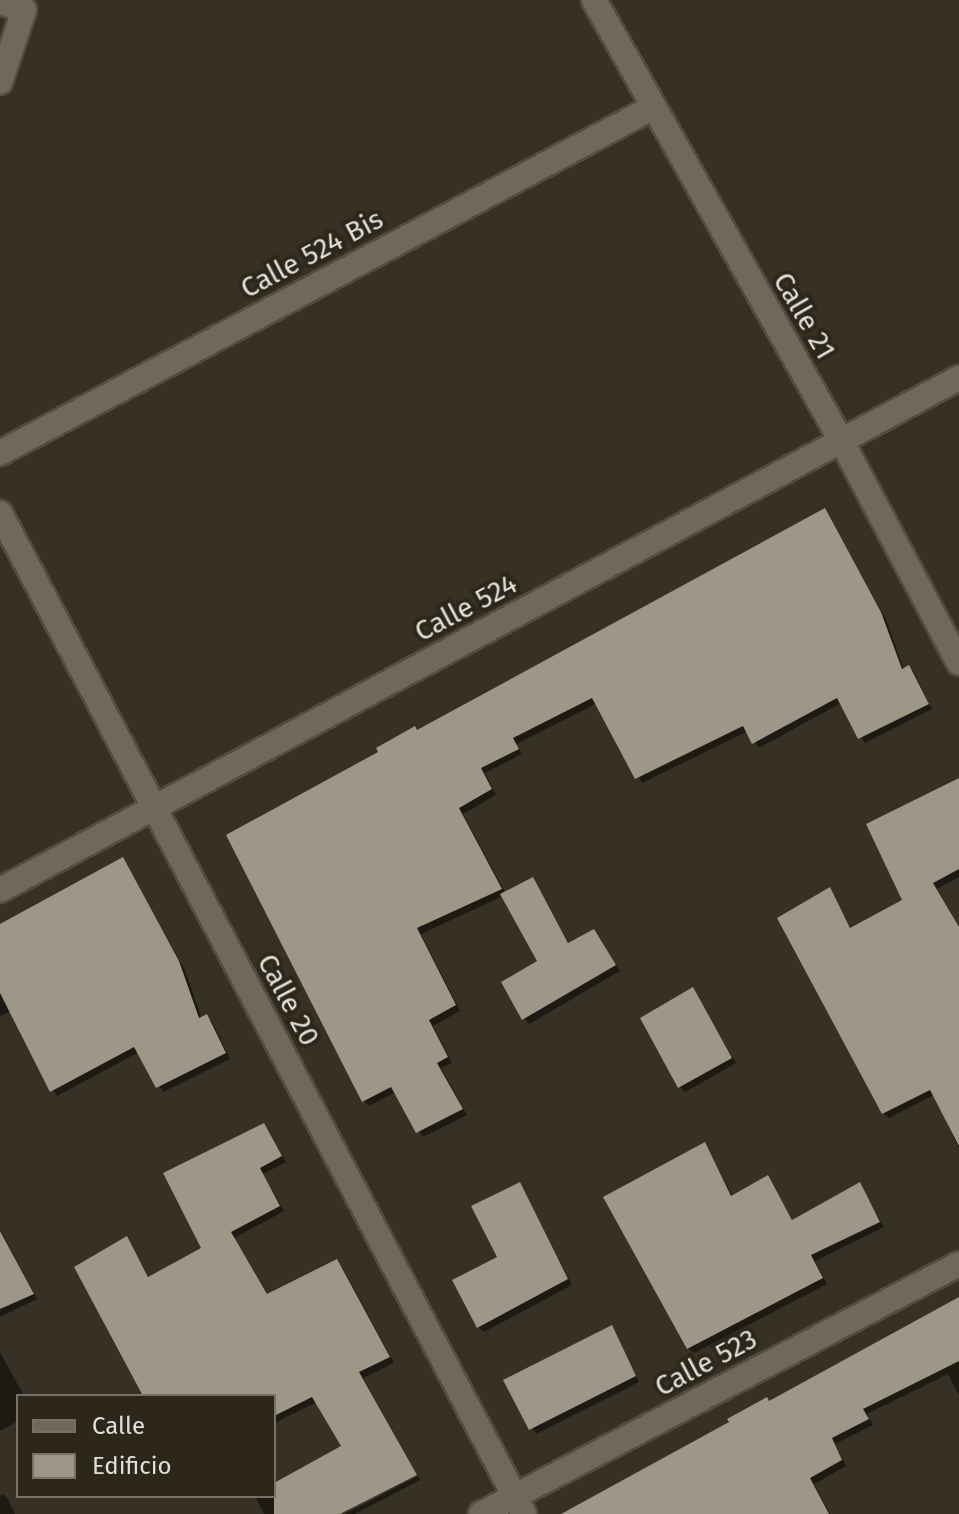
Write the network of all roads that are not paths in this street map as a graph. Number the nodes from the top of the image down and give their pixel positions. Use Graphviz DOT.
graph roads {
  1 [pos="594,0"];
  2 [pos="0,2"];
  3 [pos="33,5"];
  4 [pos="0,82"];
  5 [pos="652,108"];
  6 [pos="959,378"];
  7 [pos="842,442"];
  8 [pos="0,453"];
  9 [pos="0,513"];
  10 [pos="959,663"];
  11 [pos="154,808"];
  12 [pos="0,890"];
  13 [pos="959,1264"];
  14 [pos="519,1505"];
  15 [pos="481,1514"];
  1 -- 5 [label="street, Calle 21"];
  2 -- 3 [label="street"];
  3 -- 4 [label="street"];
  5 -- 7 [label="street, Calle 21"];
  5 -- 8 [label="street, Calle 524 Bis"];
  6 -- 7 [label="street, Calle 524"];
  7 -- 10 [label="street, Calle 21"];
  7 -- 11 [label="street, Calle 524"];
  9 -- 11 [label="street, Calle 20"];
  11 -- 12 [label="street, Calle 524"];
  11 -- 14 [label="street, Calle 20"];
  13 -- 14 [label="street, Calle 523"];
  14 -- 15 [label="street, Calle 523"];
}
